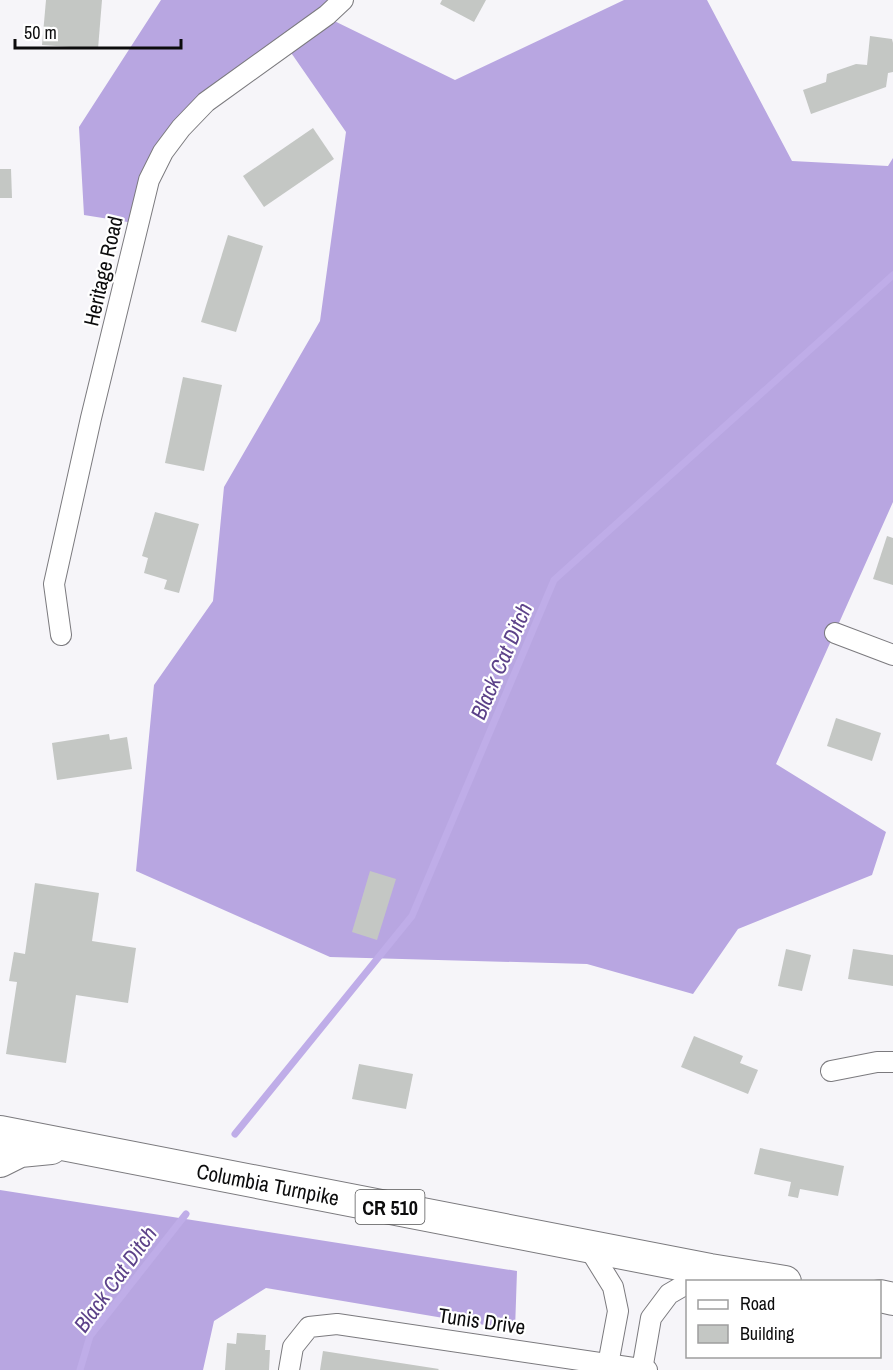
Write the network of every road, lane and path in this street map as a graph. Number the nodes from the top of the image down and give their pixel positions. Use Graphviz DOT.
graph roads {
  1 [pos="343,0"];
  2 [pos="835,633"];
  3 [pos="61,635"];
  4 [pos="893,655"];
  5 [pos="893,1062"];
  6 [pos="831,1071"];
  7 [pos="0,1132"];
  8 [pos="72,1146"];
  9 [pos="0,1161"];
  10 [pos="587,1245"];
  11 [pos="696,1278"];
  12 [pos="755,1280"];
  13 [pos="686,1284"];
  14 [pos="608,1367"];
  15 [pos="289,1370"];
  16 [pos="644,1370"];
  1 -- 3 [label="street, Heritage Road"];
  2 -- 4 [label="street"];
  5 -- 6 [label="street"];
  7 -- 8 [label="main road, Columbia Turnpike / CR 510"];
  8 -- 9 [label="main road"];
  8 -- 10 [label="main road, Columbia Turnpike / CR 510"];
  10 -- 11 [label="main road, Columbia Turnpike / CR 510"];
  10 -- 14 [label="street"];
  11 -- 12 [label="main road, Columbia Turnpike / CR 510"];
  13 -- 16 [label="street"];
  14 -- 15 [label="street, Tunis Drive"];
  14 -- 16 [label="street, Tunis Drive"];
}
